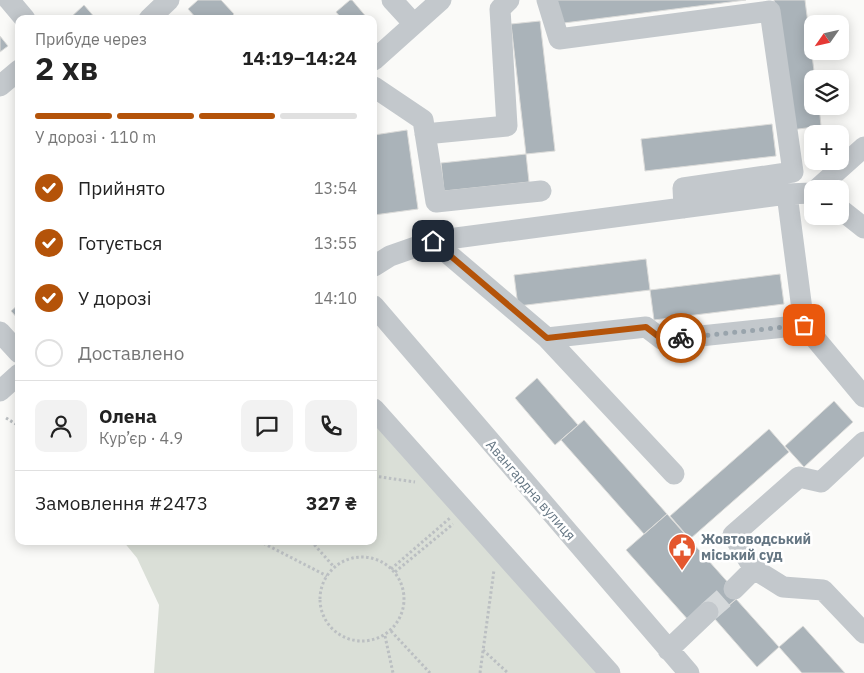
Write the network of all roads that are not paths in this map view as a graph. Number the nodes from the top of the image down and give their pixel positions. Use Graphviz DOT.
graph roads {
  1 [pos="9,0"];
  2 [pos="169,0"];
  3 [pos="392,0"];
  4 [pos="441,0"];
  5 [pos="509,0"];
  6 [pos="547,0"];
  7 [pos="22,15"];
  8 [pos="154,15"];
  9 [pos="414,24"];
  10 [pos="377,57"];
  11 [pos="15,73"];
  12 [pos="0,86"];
  13 [pos="377,90"];
  14 [pos="425,134"];
  15 [pos="864,147"];
  16 [pos="827,180"];
  17 [pos="541,191"];
  18 [pos="804,193"];
  19 [pos="787,194"];
  20 [pos="684,208"];
  21 [pos="849,216"];
  22 [pos="864,228"];
  23 [pos="433,241"];
  24 [pos="377,264"];
  25 [pos="377,310"];
  26 [pos="804,325"];
  27 [pos="0,332"];
  28 [pos="547,338"];
  29 [pos="15,349"];
  30 [pos="15,378"];
  31 [pos="0,391"];
  32 [pos="864,397"];
  33 [pos="377,412"];
  34 [pos="864,442"];
  35 [pos="674,474"];
  36 [pos="754,569"];
  37 [pos="734,589"];
  38 [pos="708,612"];
  39 [pos="864,633"];
  40 [pos="668,650"];
  41 [pos="610,673"];
  42 [pos="689,673"];
  1 -- 7 [label="street"];
  2 -- 8 [label="street"];
  3 -- 9 [label="street"];
  4 -- 9 [label="street"];
  5 -- 14 [label="street"];
  6 -- 20 [label="street"];
  9 -- 10 [label="street"];
  11 -- 12 [label="street"];
  13 -- 14 [label="street"];
  14 -- 17 [label="street"];
  15 -- 16 [label="street"];
  18 -- 19 [label="street"];
  19 -- 20 [label="street"];
  19 -- 26 [label="street"];
  20 -- 23 [label="street"];
  21 -- 22 [label="street"];
  23 -- 24 [label="street"];
  23 -- 28 [label="street"];
  25 -- 40 [label="street, Авангардна вулиця"];
  26 -- 28 [label="street"];
  26 -- 32 [label="street"];
  27 -- 29 [label="street"];
  28 -- 35 [label="street"];
  30 -- 31 [label="street"];
  33 -- 41 [label="street"];
  34 -- 36 [label="street"];
  36 -- 37 [label="street"];
  36 -- 39 [label="street"];
  38 -- 40 [label="street"];
  40 -- 42 [label="street, Авангардна вулиця"];
}
